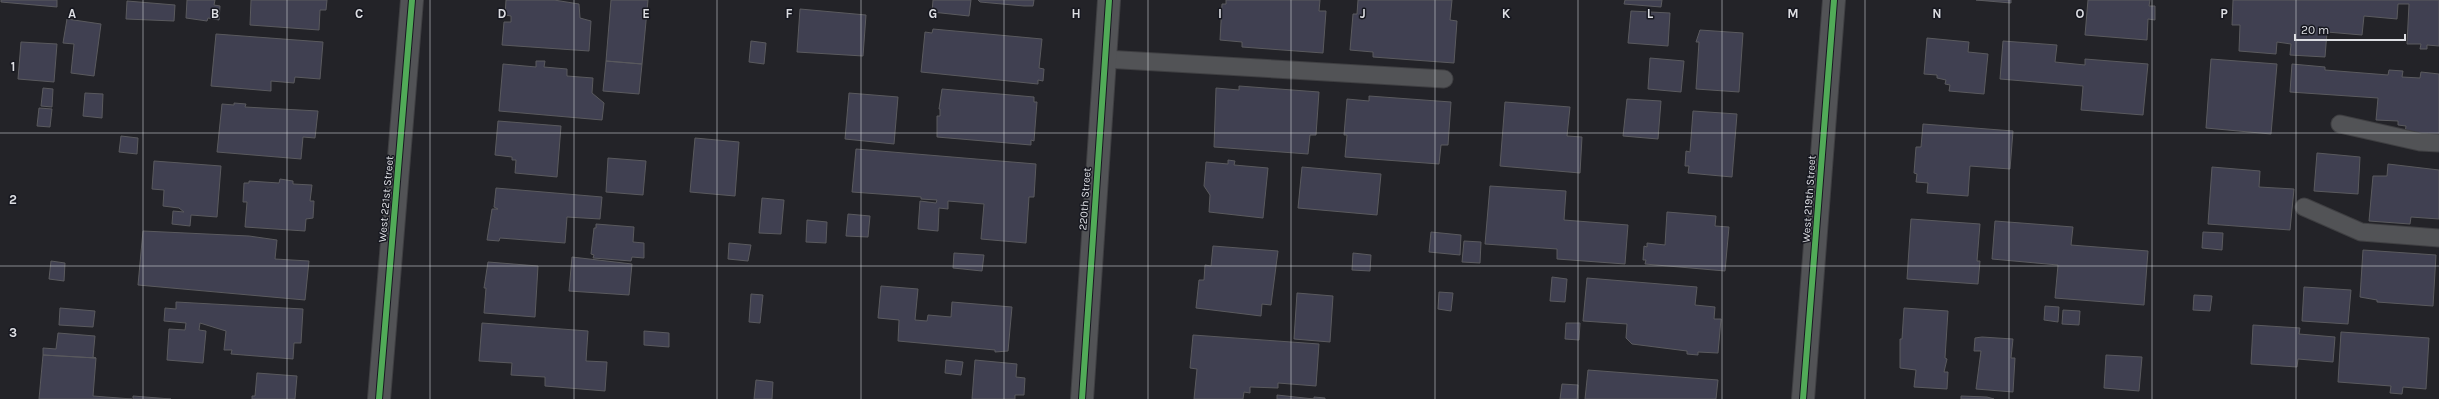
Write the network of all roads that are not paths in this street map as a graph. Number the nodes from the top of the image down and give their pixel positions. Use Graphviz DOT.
graph roads {
  1 [pos="412,0"];
  2 [pos="1109,0"];
  3 [pos="1834,0"];
  4 [pos="1105,59"];
  5 [pos="1444,79"];
  6 [pos="2340,124"];
  7 [pos="2439,144"];
  8 [pos="2304,207"];
  9 [pos="2439,238"];
  10 [pos="379,399"];
  11 [pos="1082,399"];
  12 [pos="1803,399"];
  1 -- 10 [label="street, West 221st Street"];
  2 -- 4 [label="street, 220th Street"];
  3 -- 12 [label="street, West 219th Street"];
  4 -- 5 [label="lane"];
  4 -- 11 [label="street, 220th Street"];
  6 -- 7 [label="lane"];
  8 -- 9 [label="lane"];
}
